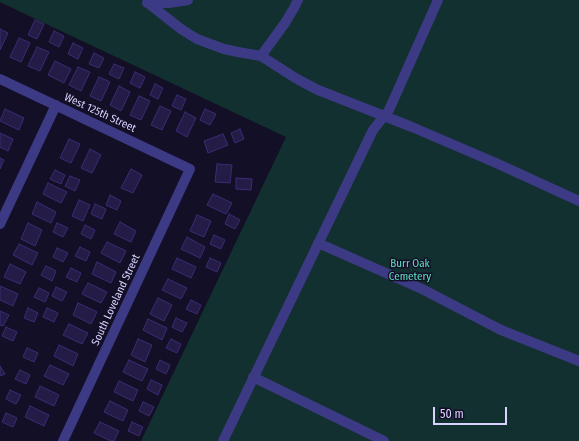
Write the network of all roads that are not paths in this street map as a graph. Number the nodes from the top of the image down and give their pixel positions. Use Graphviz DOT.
graph roads {
  1 [pos="188,0"];
  2 [pos="298,0"];
  3 [pos="438,0"];
  4 [pos="145,2"];
  5 [pos="261,56"];
  6 [pos="0,79"];
  7 [pos="56,105"];
  8 [pos="385,116"];
  9 [pos="190,169"];
  10 [pos="579,201"];
  11 [pos="0,224"];
  12 [pos="318,243"];
  13 [pos="579,361"];
  14 [pos="253,378"];
  15 [pos="63,441"];
  16 [pos="223,441"];
  17 [pos="384,441"];
  1 -- 4 [label="street"];
  2 -- 5 [label="street"];
  3 -- 8 [label="street"];
  4 -- 5 [label="street"];
  5 -- 8 [label="street"];
  6 -- 7 [label="street, West 125th Street"];
  7 -- 9 [label="street, West 125th Street"];
  7 -- 11 [label="street"];
  8 -- 10 [label="street"];
  8 -- 12 [label="street"];
  9 -- 15 [label="street, South Loveland Street"];
  12 -- 13 [label="street"];
  12 -- 14 [label="street"];
  14 -- 16 [label="street"];
  14 -- 17 [label="street"];
}
